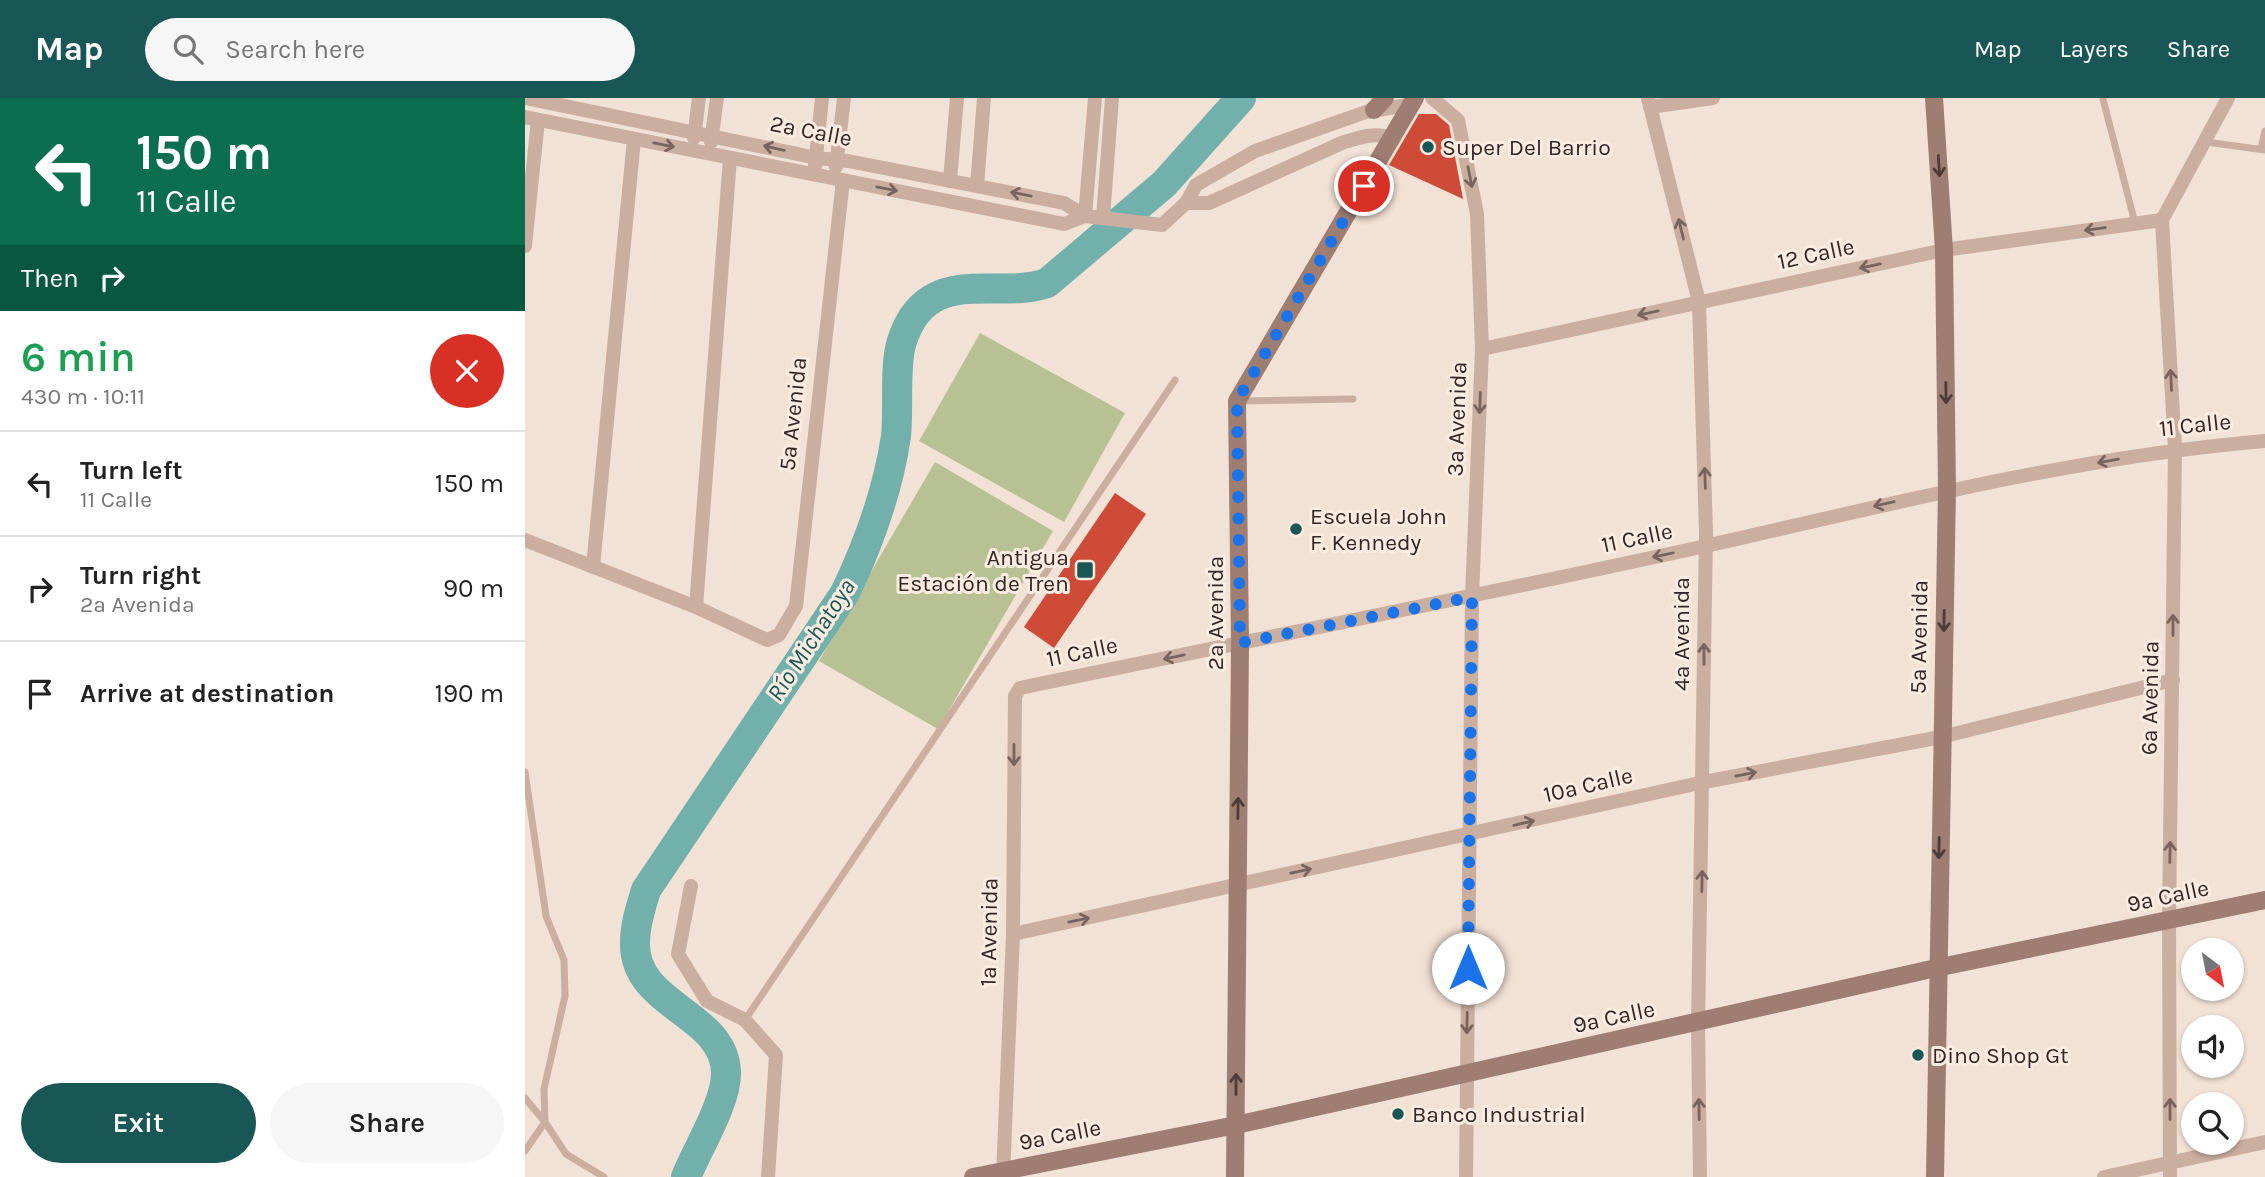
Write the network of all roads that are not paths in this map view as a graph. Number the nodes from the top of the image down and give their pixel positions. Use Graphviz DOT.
graph roads {
  1 [pos="526,98"];
  2 [pos="699,98"];
  3 [pos="717,98"];
  4 [pos="822,98"];
  5 [pos="844,98"];
  6 [pos="957,98"];
  7 [pos="984,98"];
  8 [pos="1095,98"];
  9 [pos="1112,98"];
  10 [pos="1431,98"];
  11 [pos="1713,98"];
  12 [pos="1934,98"];
  13 [pos="2228,98"];
  14 [pos="2103,99"];
  15 [pos="1413,101"];
  16 [pos="566,102"];
  17 [pos="1649,103"];
  18 [pos="590,104"];
  19 [pos="1380,104"];
  20 [pos="531,119"];
  21 [pos="565,125"];
  22 [pos="583,129"];
  23 [pos="697,131"];
  24 [pos="2265,131"];
  25 [pos="1309,132"];
  26 [pos="713,135"];
  27 [pos="634,139"];
  28 [pos="1392,139"];
  29 [pos="2205,142"];
  30 [pos="2263,149"];
  31 [pos="691,150"];
  32 [pos="707,153"];
  33 [pos="1317,153"];
  34 [pos="730,158"];
  35 [pos="817,158"];
  36 [pos="837,159"];
  37 [pos="813,174"];
  38 [pos="838,179"];
  39 [pos="950,181"];
  40 [pos="977,186"];
  41 [pos="1186,203"];
  42 [pos="1085,216"];
  43 [pos="1107,219"];
  44 [pos="2162,220"];
  45 [pos="2136,223"];
  46 [pos="525,246"];
  47 [pos="1944,250"];
  48 [pos="1699,302"];
  49 [pos="1482,349"];
  50 [pos="1175,380"];
  51 [pos="1353,400"];
  52 [pos="1237,401"];
  53 [pos="2265,441"];
  54 [pos="2175,449"];
  55 [pos="1947,489"];
  56 [pos="525,540"];
  57 [pos="1704,546"];
  58 [pos="593,567"];
  59 [pos="1472,597"];
  60 [pos="696,607"];
  61 [pos="1240,643"];
  62 [pos="2173,680"];
  63 [pos="1020,688"];
  64 [pos="1941,737"];
  65 [pos="525,772"];
  66 [pos="1704,782"];
  67 [pos="1469,835"];
  68 [pos="1237,885"];
  69 [pos="691,886"];
  70 [pos="2265,900"];
  71 [pos="2169,921"];
  72 [pos="1013,934"];
  73 [pos="1936,968"];
  74 [pos="745,1020"];
  75 [pos="1698,1024"];
  76 [pos="1466,1074"];
  77 [pos="525,1098"];
  78 [pos="545,1122"];
  79 [pos="1236,1125"];
  80 [pos="2265,1142"];
  81 [pos="525,1151"];
  82 [pos="2170,1170"];
  83 [pos="1003,1174"];
  84 [pos="604,1177"];
  85 [pos="768,1177"];
  86 [pos="973,1177"];
  87 [pos="1235,1177"];
  88 [pos="1466,1177"];
  89 [pos="1699,1177"];
  90 [pos="1935,1177"];
  91 [pos="2104,1177"];
  1 -- 16 [label="street, 2a Calle"];
  2 -- 23 [label="street"];
  3 -- 26 [label="street"];
  4 -- 35 [label="street"];
  5 -- 36 [label="street, 5a Avenida"];
  6 -- 39 [label="street"];
  7 -- 40 [label="street"];
  8 -- 42 [label="street"];
  9 -- 43 [label="street"];
  10 -- 49 [label="street, 3a Avenida, one-way"];
  11 -- 17 [label="street"];
  12 -- 47 [label="main road, 5a Avenida, one-way"];
  13 -- 29 [label="street"];
  14 -- 45 [label="lane"];
  15 -- 19 [label="street, 2a Calle"];
  15 -- 28 [label="main road"];
  16 -- 18 [label="street, 2a Calle"];
  16 -- 21 [label="street"];
  48 -- 17 [label="street, 4a Avenida, one-way"];
  18 -- 22 [label="street"];
  18 -- 23 [label="street, 2a Calle"];
  19 -- 25 [label="street, 2a Calle"];
  20 -- 21 [label="street, 2a Calle"];
  20 -- 46 [label="street"];
  21 -- 22 [label="street, 2a Calle"];
  22 -- 27 [label="street, 2a Calle"];
  23 -- 26 [label="street, 2a Calle"];
  23 -- 31 [label="street"];
  24 -- 30 [label="lane"];
  25 -- 33 [label="street"];
  25 -- 41 [label="street, 2a Calle"];
  26 -- 32 [label="street"];
  35 -- 26 [label="street, 2a Calle, one-way"];
  27 -- 31 [label="street, 2a Calle, one-way"];
  27 -- 58 [label="street"];
  28 -- 33 [label="street"];
  28 -- 52 [label="main road"];
  29 -- 30 [label="lane"];
  29 -- 44 [label="street"];
  31 -- 32 [label="street, 2a Calle"];
  32 -- 34 [label="street, 2a Calle"];
  33 -- 41 [label="street"];
  34 -- 37 [label="street, 2a Calle"];
  34 -- 60 [label="street"];
  35 -- 36 [label="street, 2a Calle"];
  35 -- 37 [label="street"];
  36 -- 38 [label="street, 5a Avenida"];
  36 -- 39 [label="street, 2a Calle"];
  37 -- 38 [label="street, 2a Calle"];
  38 -- 42 [label="street, 2a Calle, one-way"];
  38 -- 60 [label="street, 5a Avenida"];
  39 -- 40 [label="street, 2a Calle"];
  42 -- 40 [label="street, 2a Calle, one-way"];
  41 -- 43 [label="street, 2a Calle"];
  42 -- 43 [label="street, 2a Calle"];
  44 -- 45 [label="street, 12 Calle"];
  54 -- 44 [label="street, 6a Avenida, one-way"];
  45 -- 47 [label="street, 12 Calle, one-way"];
  47 -- 48 [label="street, 12 Calle, one-way"];
  47 -- 55 [label="main road, 5a Avenida, one-way"];
  48 -- 49 [label="street, 12 Calle, one-way"];
  57 -- 48 [label="street, 4a Avenida, one-way"];
  49 -- 59 [label="street, 3a Avenida, one-way"];
  50 -- 74 [label="lane"];
  51 -- 52 [label="lane"];
  52 -- 61 [label="main road, 2a Avenida"];
  53 -- 54 [label="street, 11 Calle"];
  54 -- 55 [label="street, 11 Calle, one-way"];
  62 -- 54 [label="street, 6a Avenida, one-way"];
  55 -- 57 [label="street, 11 Calle, one-way"];
  55 -- 64 [label="main road, 5a Avenida, one-way"];
  56 -- 58 [label="street"];
  57 -- 59 [label="street, 11 Calle, one-way"];
  66 -- 57 [label="street, 4a Avenida, one-way"];
  58 -- 60 [label="street"];
  59 -- 61 [label="street, 11 Calle"];
  59 -- 67 [label="street, 3a Avenida"];
  61 -- 63 [label="street, 11 Calle, one-way"];
  68 -- 61 [label="main road, 2a Avenida, one-way"];
  62 -- 64 [label="street, 10a Calle"];
  71 -- 62 [label="street, 6a Avenida, one-way"];
  63 -- 72 [label="street, 1a Avenida, one-way"];
  66 -- 64 [label="street, 10a Calle, one-way"];
  64 -- 73 [label="main road, 5a Avenida, one-way"];
  65 -- 78 [label="lane"];
  67 -- 66 [label="street, 10a Calle, one-way"];
  75 -- 66 [label="street, 4a Avenida, one-way"];
  68 -- 67 [label="street, 10a Calle, one-way"];
  67 -- 76 [label="street, 3a Avenida, one-way"];
  72 -- 68 [label="street, 10a Calle, one-way"];
  79 -- 68 [label="main road, 2a Avenida, one-way"];
  69 -- 74 [label="street"];
  70 -- 71 [label="main road, 9a Calle"];
  71 -- 73 [label="main road, 9a Calle"];
  82 -- 71 [label="street, 6a Avenida, one-way"];
  72 -- 83 [label="street, 1a Avenida"];
  73 -- 75 [label="main road, 9a Calle"];
  73 -- 90 [label="main road, 5a Avenida"];
  74 -- 85 [label="street"];
  75 -- 76 [label="main road, 9a Calle"];
  89 -- 75 [label="street, 4a Avenida, one-way"];
  76 -- 79 [label="main road, 9a Calle"];
  76 -- 88 [label="street, 3a Avenida"];
  77 -- 78 [label="lane"];
  78 -- 81 [label="lane"];
  78 -- 84 [label="lane"];
  79 -- 83 [label="main road, 9a Calle"];
  79 -- 87 [label="main road, 2a Avenida"];
  80 -- 82 [label="street"];
  82 -- 91 [label="street"];
  83 -- 86 [label="main road, 9a Calle"];
}
